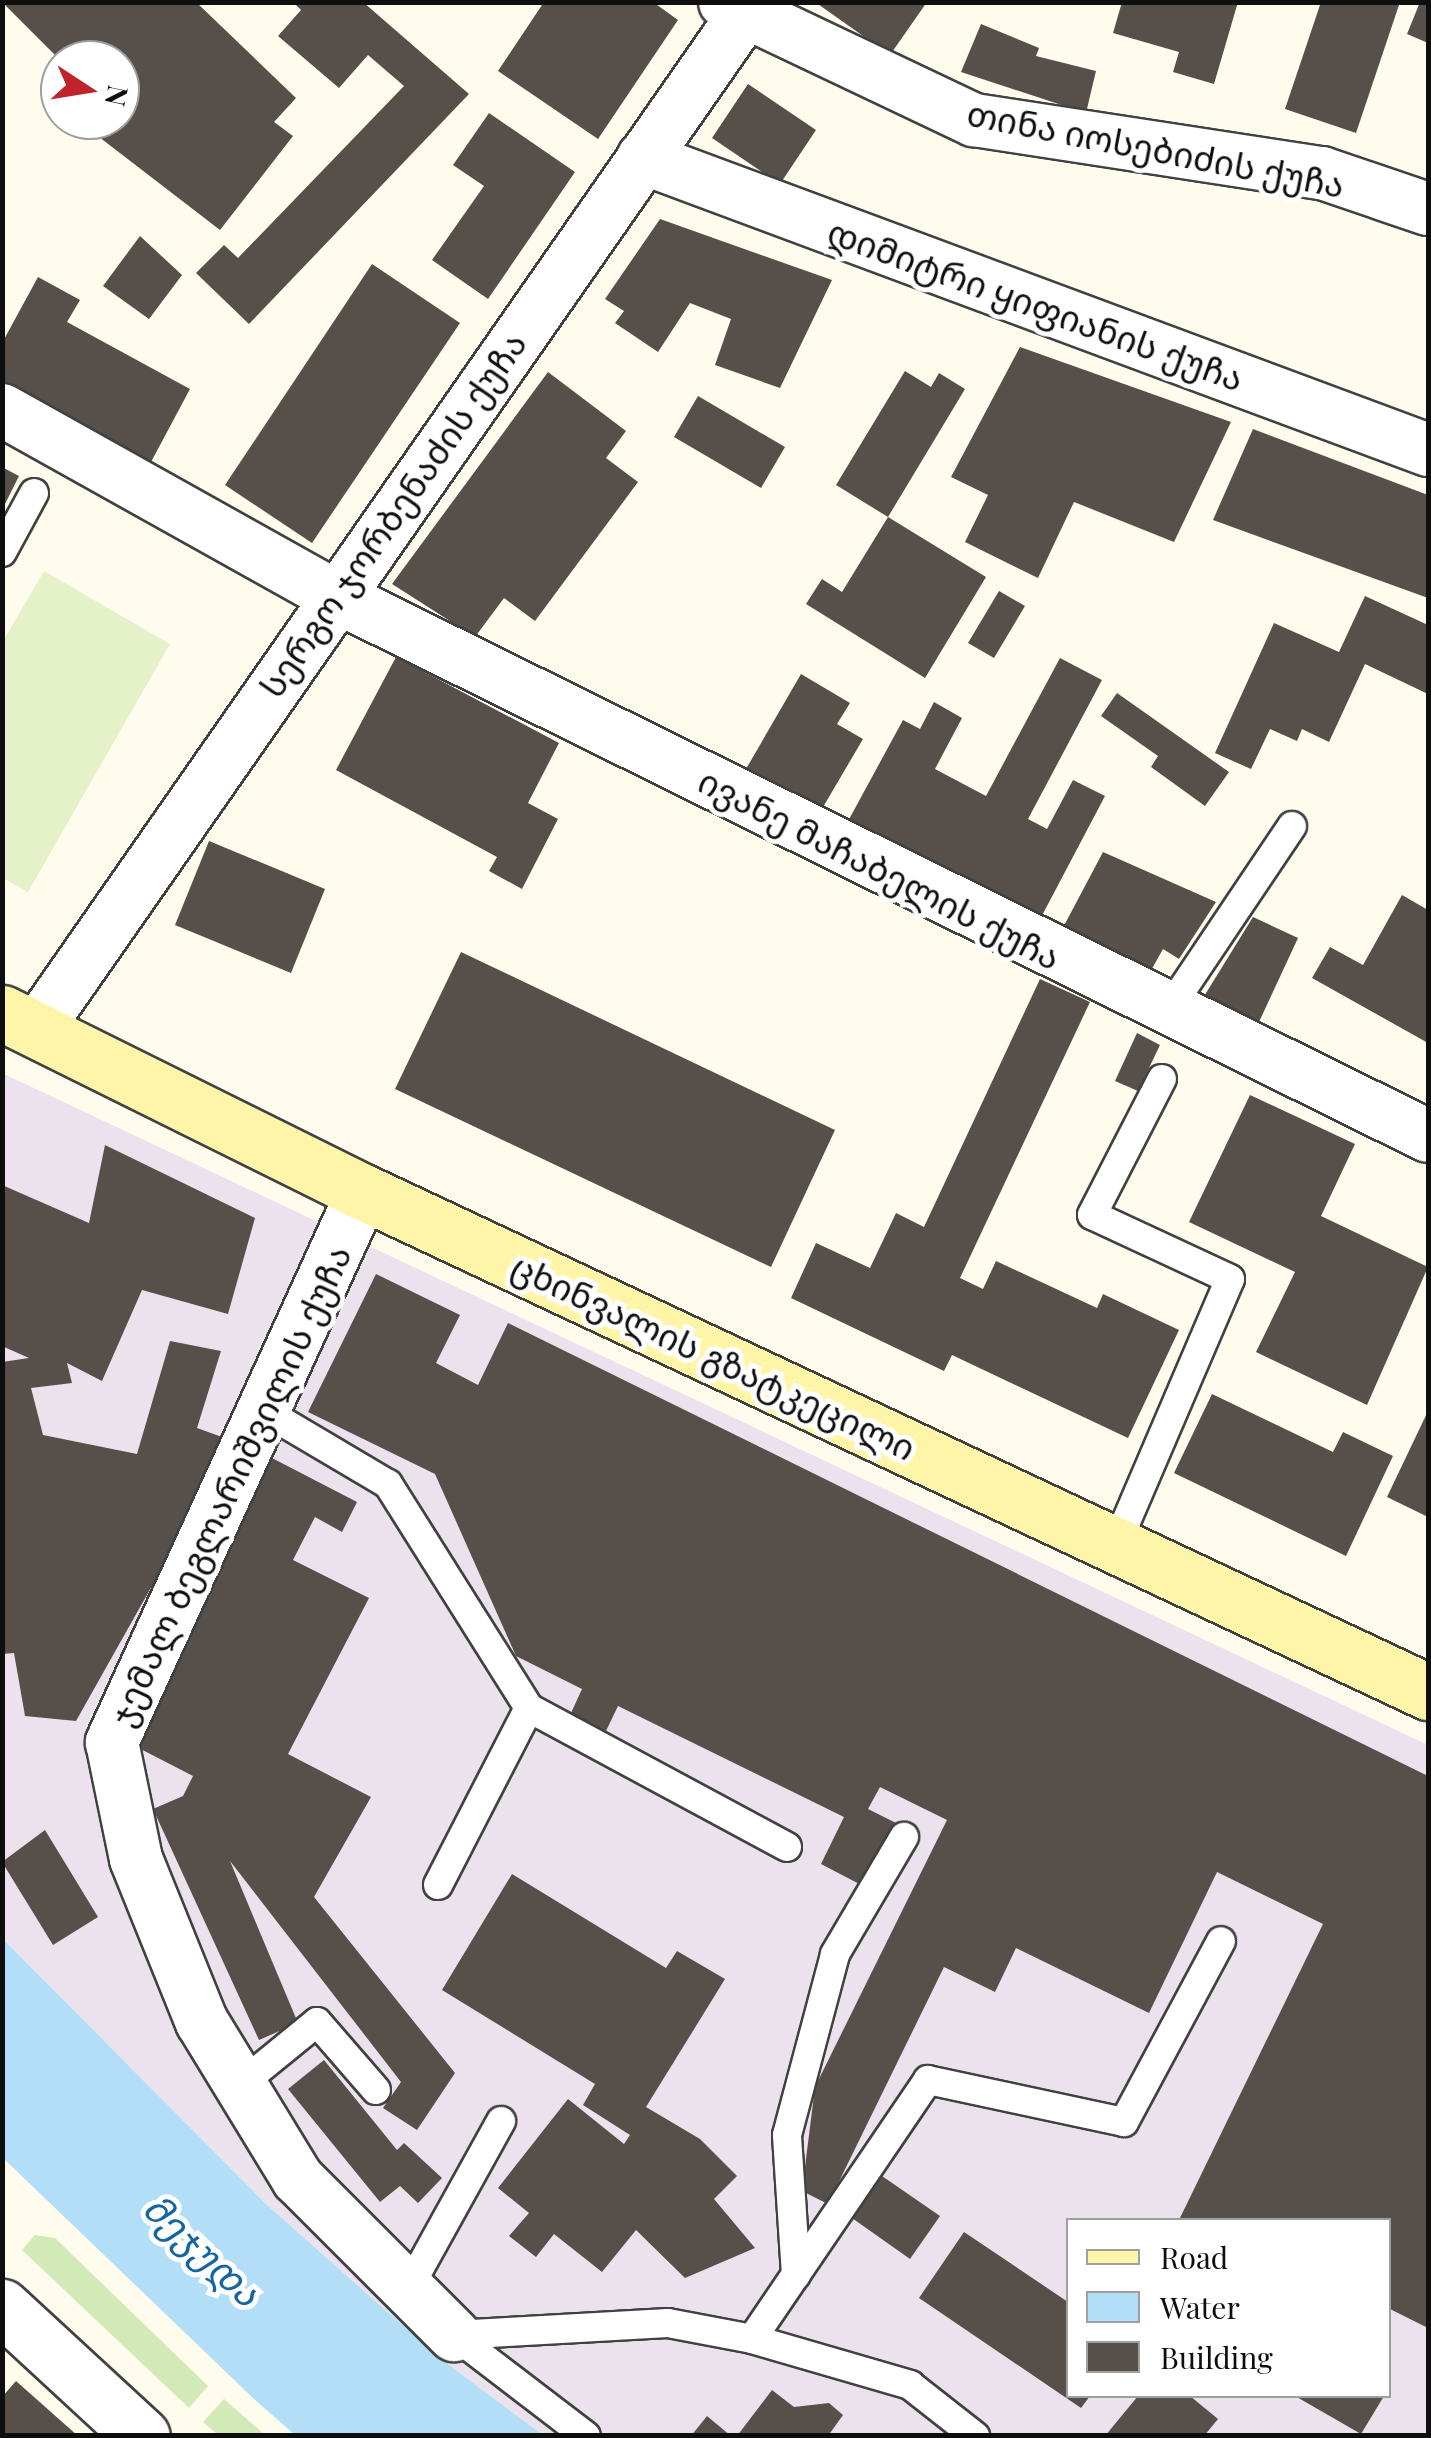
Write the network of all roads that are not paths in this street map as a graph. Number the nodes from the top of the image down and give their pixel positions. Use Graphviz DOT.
graph roads {
  1 [pos="741,7"];
  2 [pos="643,158"];
  3 [pos="1428,209"];
  4 [pos="2,410"];
  5 [pos="1428,450"];
  6 [pos="34,493"];
  7 [pos="2,552"];
  8 [pos="333,595"];
  9 [pos="1292,826"];
  10 [pos="1167,1012"];
  11 [pos="19,1021"];
  12 [pos="1162,1079"];
  13 [pos="1428,1136"];
  14 [pos="363,1192"];
  15 [pos="260,1410"];
  16 [pos="1116,1545"];
  17 [pos="1428,1692"];
  18 [pos="529,1708"];
  19 [pos="904,1836"];
  20 [pos="788,1847"];
  21 [pos="438,1885"];
  22 [pos="1221,1941"];
  23 [pos="240,2084"];
  24 [pos="376,2090"];
  25 [pos="501,2121"];
  26 [pos="796,2275"];
  27 [pos="408,2289"];
  28 [pos="6,2318"];
  29 [pos="454,2335"];
  30 [pos="752,2339"];
  31 [pos="142,2436"];
  32 [pos="586,2436"];
  33 [pos="974,2436"];
  1 -- 2 [label="street, სერგო ჯორბენაძის ქუჩა"];
  1 -- 3 [label="street, თინა იოსებიძის ქუჩა"];
  2 -- 5 [label="street, დიმიტრი ყიფიანის ქუჩა"];
  2 -- 8 [label="street, სერგო ჯორბენაძის ქუჩა"];
  4 -- 8 [label="street, ივანე მაჩაბელის ქუჩა"];
  6 -- 7 [label="lane"];
  8 -- 10 [label="street, ივანე მაჩაბელის ქუჩა"];
  8 -- 11 [label="street, სერგო ჯორბენაძის ქუჩა"];
  9 -- 10 [label="lane"];
  10 -- 13 [label="street, ივანე მაჩაბელის ქუჩა"];
  11 -- 14 [label="main road, ცხინვალის გზატკეცილი"];
  12 -- 16 [label="lane"];
  14 -- 15 [label="street, ჯემალ ბეგლარიშვილის ქუჩა"];
  14 -- 16 [label="main road, ცხინვალის გზატკეცილი"];
  15 -- 18 [label="lane"];
  15 -- 23 [label="street, ჯემალ ბეგლარიშვილის ქუჩა"];
  16 -- 17 [label="main road, ცხინვალის გზატკეცილი"];
  18 -- 20 [label="lane"];
  18 -- 21 [label="lane"];
  19 -- 26 [label="lane"];
  22 -- 26 [label="lane"];
  23 -- 24 [label="lane"];
  23 -- 27 [label="street, ჯემალ ბეგლარიშვილის ქუჩა"];
  25 -- 27 [label="lane"];
  26 -- 30 [label="lane"];
  27 -- 29 [label="street, ჯემალ ბეგლარიშვილის ქუჩა"];
  28 -- 31 [label="street"];
  29 -- 30 [label="lane"];
  29 -- 32 [label="lane"];
  30 -- 33 [label="lane"];
}
